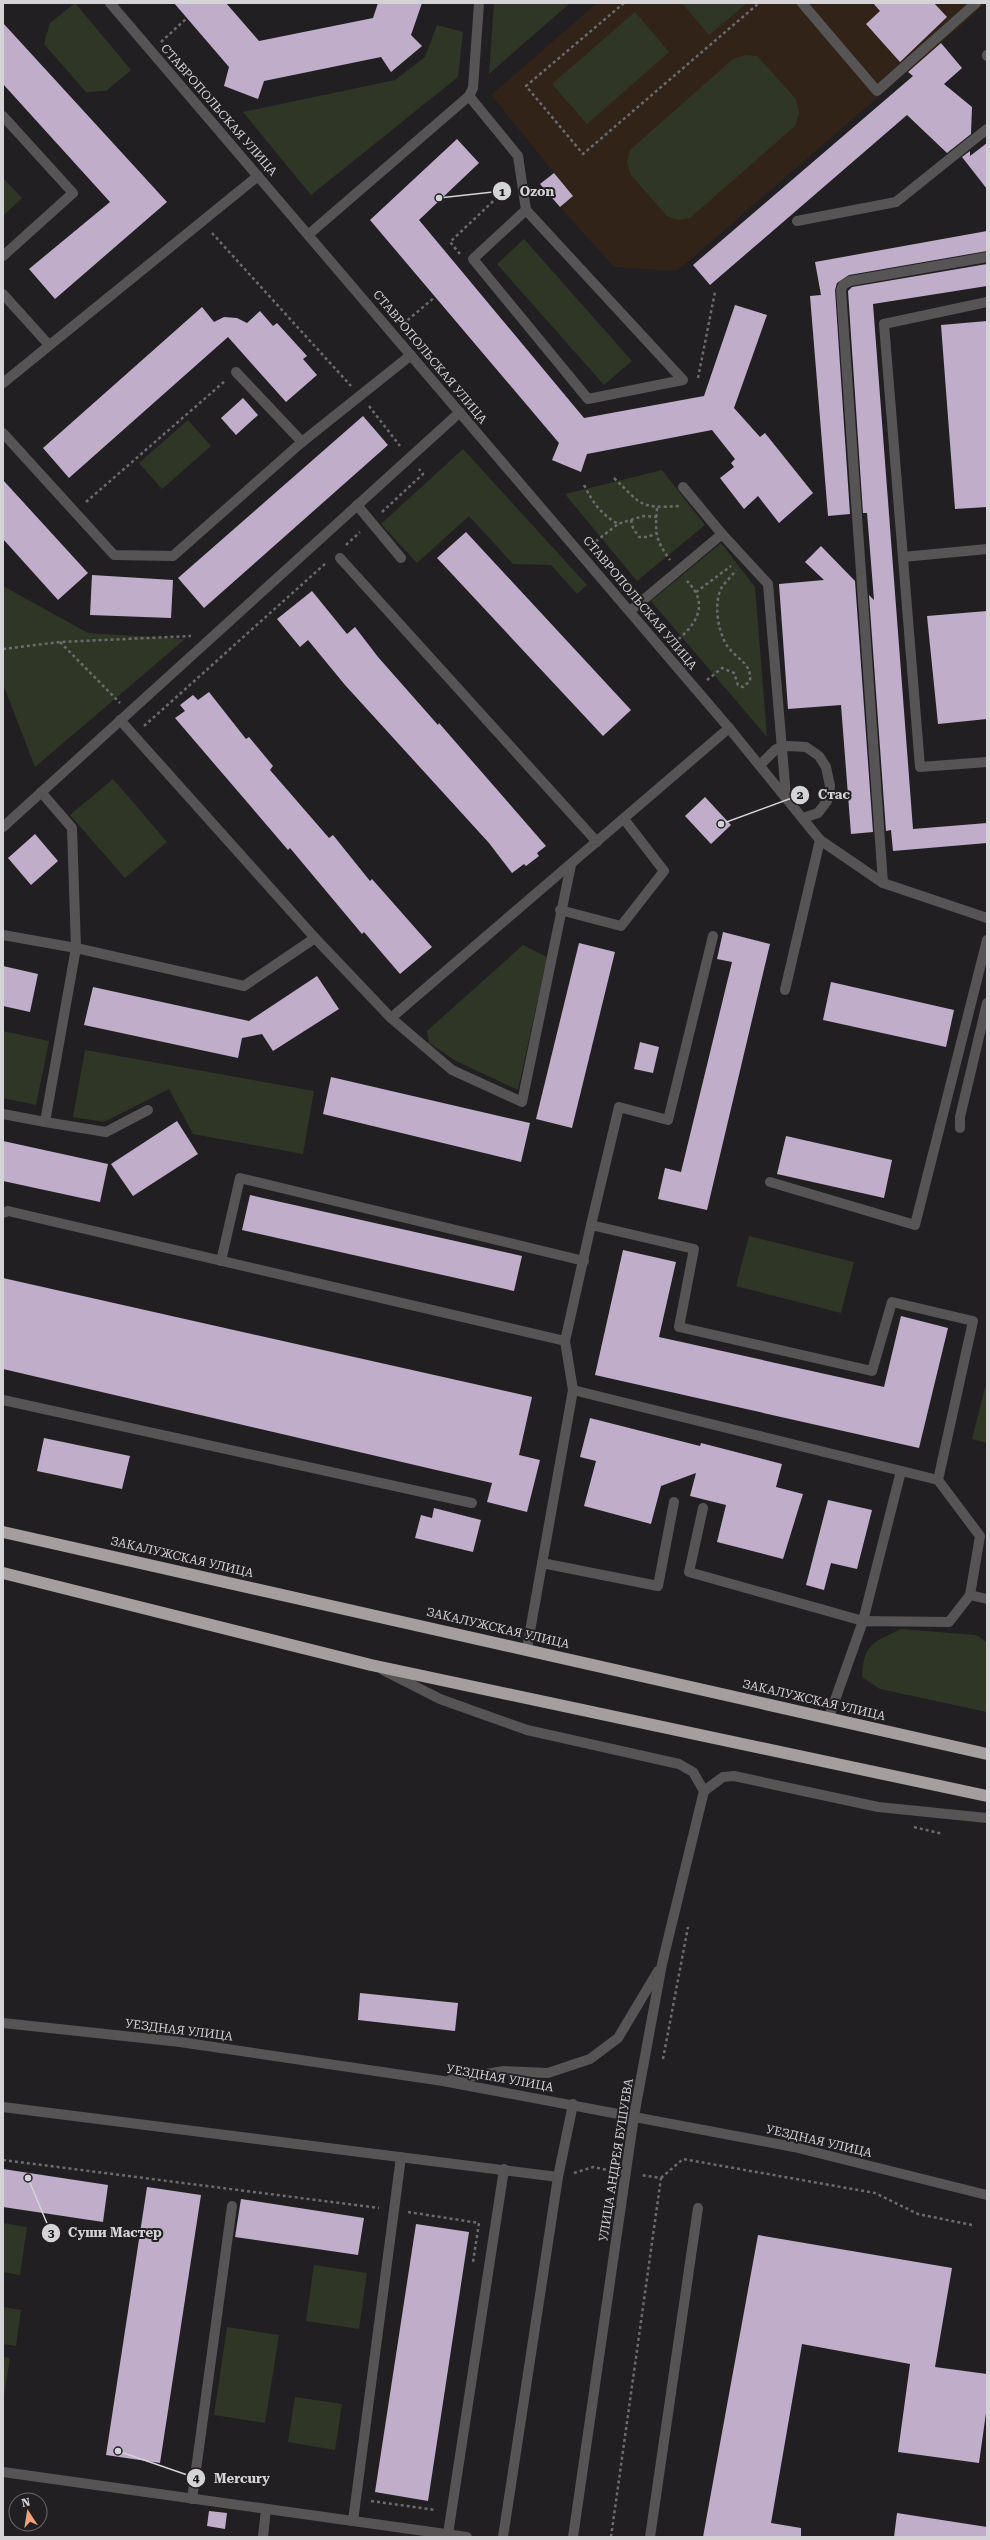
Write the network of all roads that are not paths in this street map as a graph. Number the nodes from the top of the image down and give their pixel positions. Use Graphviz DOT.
graph roads {
  1 [pos="110,3"];
  2 [pos="479,3"];
  3 [pos="802,3"];
  4 [pos="976,3"];
  5 [pos="469,96"];
  6 [pos="3,116"];
  7 [pos="987,129"];
  8 [pos="258,176"];
  9 [pos="526,210"];
  10 [pos="797,221"];
  11 [pos="308,235"];
  12 [pos="3,256"];
  13 [pos="987,257"];
  14 [pos="3,294"];
  15 [pos="987,302"];
  16 [pos="49,345"];
  17 [pos="411,355"];
  18 [pos="236,372"];
  19 [pos="3,383"];
  20 [pos="460,412"];
  21 [pos="3,433"];
  22 [pos="302,442"];
  23 [pos="683,487"];
  24 [pos="357,505"];
  25 [pos="722,534"];
  26 [pos="987,549"];
  27 [pos="341,553"];
  28 [pos="903,557"];
  29 [pos="400,558"];
  30 [pos="630,611"];
  31 [pos="120,720"];
  32 [pos="729,728"];
  33 [pos="782,748"];
  34 [pos="987,762"];
  35 [pos="760,765"];
  36 [pos="41,792"];
  37 [pos="786,796"];
  38 [pos="803,818"];
  39 [pos="624,819"];
  40 [pos="3,827"];
  41 [pos="820,840"];
  42 [pos="597,842"];
  43 [pos="571,865"];
  44 [pos="883,883"];
  45 [pos="560,910"];
  46 [pos="987,918"];
  47 [pos="3,935"];
  48 [pos="713,936"];
  49 [pos="315,938"];
  50 [pos="987,940"];
  51 [pos="76,948"];
  52 [pos="785,990"];
  53 [pos="987,1003"];
  54 [pos="391,1018"];
  55 [pos="148,1110"];
  56 [pos="3,1114"];
  57 [pos="45,1122"];
  58 [pos="960,1128"];
  59 [pos="770,1182"];
  60 [pos="3,1213"];
  61 [pos="591,1225"];
  62 [pos="221,1261"];
  63 [pos="584,1261"];
  64 [pos="565,1341"];
  65 [pos="573,1390"];
  66 [pos="3,1400"];
  67 [pos="901,1471"];
  68 [pos="938,1480"];
  69 [pos="674,1502"];
  70 [pos="472,1503"];
  71 [pos="703,1508"];
  72 [pos="3,1532"];
  73 [pos="542,1563"];
  74 [pos="3,1573"];
  75 [pos="970,1595"];
  76 [pos="987,1599"];
  77 [pos="863,1621"];
  78 [pos="527,1648"];
  79 [pos="371,1665"];
  80 [pos="829,1717"];
  81 [pos="987,1754"];
  82 [pos="704,1790"];
  83 [pos="987,1796"];
  84 [pos="987,1818"];
  85 [pos="662,1964"];
  86 [pos="3,2023"];
  87 [pos="443,2081"];
  88 [pos="573,2104"];
  89 [pos="3,2107"];
  90 [pos="634,2116"];
  91 [pos="401,2157"];
  92 [pos="504,2169"];
  93 [pos="558,2177"];
  94 [pos="987,2195"];
  95 [pos="232,2206"];
  96 [pos="698,2208"];
  97 [pos="3,2473"];
  98 [pos="192,2499"];
  99 [pos="266,2509"];
  100 [pos="353,2521"];
  101 [pos="448,2534"];
  102 [pos="263,2537"];
  103 [pos="467,2537"];
  104 [pos="503,2537"];
  105 [pos="573,2537"];
  106 [pos="650,2537"];
  1 -- 8 [label="street, СТАВРОПОЛЬСКАЯ УЛИЦА"];
  2 -- 5 [label="street"];
  3 -- 4 [label="street"];
  5 -- 9 [label="street"];
  5 -- 11 [label="street"];
  6 -- 12 [label="street"];
  7 -- 10 [label="street"];
  8 -- 11 [label="street, СТАВРОПОЛЬСКАЯ УЛИЦА"];
  8 -- 16 [label="street"];
  9 -- 9 [label="street"];
  11 -- 17 [label="street, СТАВРОПОЛЬСКАЯ УЛИЦА"];
  13 -- 44 [label="street"];
  14 -- 16 [label="street"];
  15 -- 28 [label="street"];
  16 -- 19 [label="street"];
  17 -- 20 [label="street, СТАВРОПОЛЬСКАЯ УЛИЦА"];
  17 -- 22 [label="street"];
  18 -- 22 [label="street"];
  20 -- 24 [label="street"];
  20 -- 30 [label="street, СТАВРОПОЛЬСКАЯ УЛИЦА"];
  21 -- 22 [label="street"];
  23 -- 25 [label="street"];
  24 -- 29 [label="street"];
  24 -- 31 [label="street"];
  25 -- 30 [label="street"];
  25 -- 33 [label="street"];
  26 -- 28 [label="street"];
  27 -- 42 [label="street"];
  28 -- 34 [label="street"];
  30 -- 32 [label="street, СТАВРОПОЛЬСКАЯ УЛИЦА"];
  31 -- 36 [label="street"];
  31 -- 49 [label="street"];
  32 -- 35 [label="street, СТАВРОПОЛЬСКАЯ УЛИЦА"];
  32 -- 39 [label="street"];
  33 -- 35 [label="street"];
  33 -- 37 [label="street"];
  33 -- 38 [label="street"];
  35 -- 37 [label="street, СТАВРОПОЛЬСКАЯ УЛИЦА"];
  36 -- 40 [label="street"];
  36 -- 51 [label="street"];
  37 -- 38 [label="street, СТАВРОПОЛЬСКАЯ УЛИЦА"];
  38 -- 41 [label="street, СТАВРОПОЛЬСКАЯ УЛИЦА"];
  39 -- 42 [label="street"];
  39 -- 45 [label="street"];
  41 -- 44 [label="street"];
  41 -- 52 [label="street"];
  42 -- 43 [label="street"];
  43 -- 45 [label="street"];
  43 -- 54 [label="street"];
  44 -- 46 [label="street"];
  45 -- 54 [label="street"];
  47 -- 51 [label="street"];
  48 -- 61 [label="street"];
  49 -- 51 [label="street"];
  49 -- 54 [label="street"];
  50 -- 59 [label="street"];
  51 -- 57 [label="street"];
  53 -- 58 [label="street"];
  55 -- 57 [label="street"];
  56 -- 57 [label="street"];
  60 -- 62 [label="street"];
  61 -- 63 [label="street"];
  61 -- 68 [label="street"];
  62 -- 63 [label="street"];
  62 -- 64 [label="street"];
  63 -- 64 [label="street"];
  64 -- 65 [label="street"];
  65 -- 67 [label="street"];
  65 -- 73 [label="street"];
  66 -- 70 [label="street"];
  67 -- 68 [label="street"];
  67 -- 77 [label="street"];
  68 -- 75 [label="street"];
  69 -- 73 [label="street"];
  71 -- 77 [label="street"];
  72 -- 78 [label="highway, ЗАКАЛУЖСКАЯ УЛИЦА"];
  73 -- 78 [label="street"];
  74 -- 79 [label="highway"];
  75 -- 76 [label="street"];
  75 -- 77 [label="street"];
  77 -- 80 [label="street"];
  78 -- 80 [label="highway, ЗАКАЛУЖСКАЯ УЛИЦА"];
  79 -- 82 [label="street"];
  79 -- 83 [label="highway"];
  80 -- 81 [label="highway, ЗАКАЛУЖСКАЯ УЛИЦА"];
  82 -- 84 [label="street"];
  82 -- 85 [label="street, УЛИЦА АНДРЕЯ БУШУЕВА"];
  85 -- 87 [label="street"];
  85 -- 90 [label="street, УЛИЦА АНДРЕЯ БУШУЕВА"];
  86 -- 87 [label="street, УЕЗДНАЯ УЛИЦА"];
  87 -- 88 [label="street, УЕЗДНАЯ УЛИЦА"];
  88 -- 90 [label="street, УЕЗДНАЯ УЛИЦА"];
  88 -- 93 [label="street"];
  89 -- 91 [label="street"];
  90 -- 94 [label="street, УЕЗДНАЯ УЛИЦА"];
  90 -- 105 [label="street, УЛИЦА АНДРЕЯ БУШУЕВА"];
  91 -- 92 [label="street"];
  91 -- 100 [label="street"];
  92 -- 93 [label="street"];
  92 -- 101 [label="street"];
  93 -- 104 [label="street"];
  95 -- 98 [label="street"];
  96 -- 106 [label="street"];
  97 -- 98 [label="street"];
  98 -- 99 [label="street"];
  99 -- 100 [label="street"];
  99 -- 102 [label="street"];
  100 -- 101 [label="street"];
  101 -- 103 [label="street"];
}
